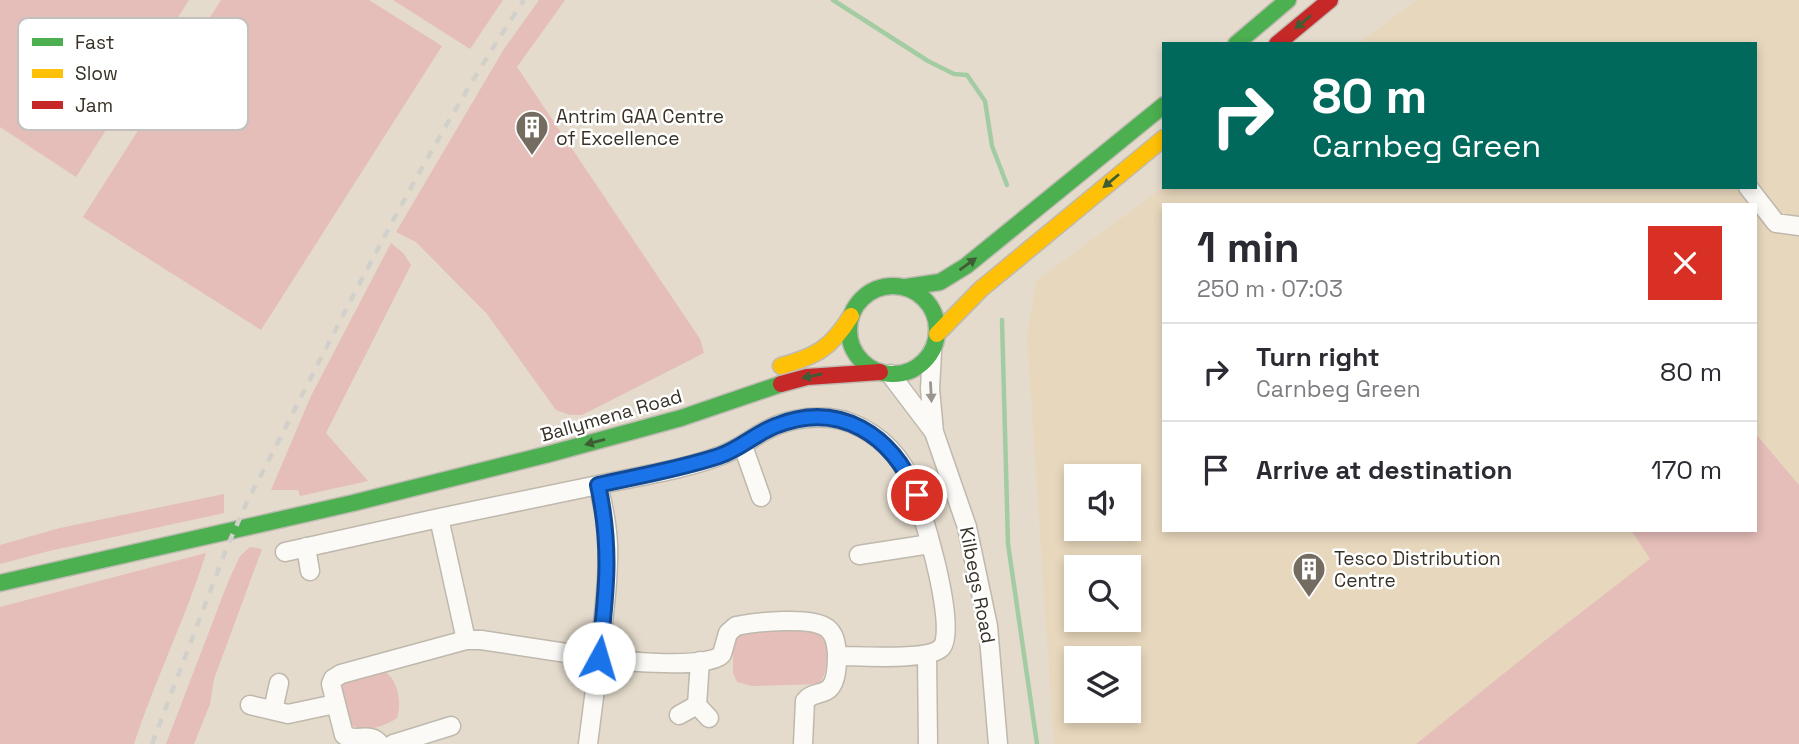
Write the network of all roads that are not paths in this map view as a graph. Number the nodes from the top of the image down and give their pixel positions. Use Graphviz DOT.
graph roads {
  1 [pos="1288,0"];
  2 [pos="1330,0"];
  3 [pos="1238,42"];
  4 [pos="1279,42"];
  5 [pos="1162,107"];
  6 [pos="1162,140"];
  7 [pos="1750,189"];
  8 [pos="1799,226"];
  9 [pos="906,287"];
  10 [pos="851,316"];
  11 [pos="934,343"];
  12 [pos="769,369"];
  13 [pos="885,373"];
  14 [pos="603,422"];
  15 [pos="934,432"];
  16 [pos="743,446"];
  17 [pos="598,485"];
  18 [pos="761,497"];
  19 [pos="353,503"];
  20 [pos="439,518"];
  21 [pos="930,544"];
  22 [pos="306,547"];
  23 [pos="285,551"];
  24 [pos="859,555"];
  25 [pos="310,570"];
  26 [pos="0,583"];
  27 [pos="466,640"];
  28 [pos="927,655"];
  29 [pos="837,656"];
  30 [pos="599,658"];
  31 [pos="700,661"];
  32 [pos="279,683"];
  33 [pos="335,704"];
  34 [pos="250,705"];
  35 [pos="273,710"];
  36 [pos="679,715"];
  37 [pos="451,726"];
  38 [pos="380,744"];
  39 [pos="393,744"];
  40 [pos="588,744"];
  41 [pos="803,744"];
  42 [pos="928,744"];
  43 [pos="998,744"];
  1 -- 3 [label="highway"];
  2 -- 4 [label="highway, one-way"];
  9 -- 5 [label="highway, one-way"];
  6 -- 11 [label="highway, one-way"];
  7 -- 8 [label="street"];
  9 -- 10 [label="highway"];
  9 -- 11 [label="highway"];
  10 -- 12 [label="highway"];
  10 -- 13 [label="highway"];
  11 -- 13 [label="highway"];
  11 -- 15 [label="street, Kilbegs Road, one-way"];
  13 -- 15 [label="street, Kilbegs Road"];
  13 -- 19 [label="highway, Ballymena Road, one-way"];
  14 -- 19 [label="highway, Ballymena Road"];
  15 -- 43 [label="street, Kilbegs Road"];
  16 -- 17 [label="street"];
  16 -- 18 [label="street"];
  16 -- 21 [label="street"];
  17 -- 20 [label="street"];
  17 -- 30 [label="street"];
  19 -- 26 [label="highway, Ballymena Road"];
  20 -- 22 [label="street"];
  20 -- 27 [label="street"];
  21 -- 24 [label="street"];
  21 -- 28 [label="street"];
  22 -- 23 [label="street"];
  22 -- 25 [label="street"];
  27 -- 30 [label="street"];
  27 -- 33 [label="street"];
  28 -- 29 [label="street"];
  28 -- 42 [label="street"];
  29 -- 31 [label="street"];
  29 -- 41 [label="street"];
  30 -- 31 [label="street"];
  30 -- 40 [label="street"];
  31 -- 36 [label="street"];
  32 -- 35 [label="street"];
  33 -- 35 [label="street"];
  33 -- 38 [label="street"];
  34 -- 35 [label="street"];
  37 -- 39 [label="street"];
}
